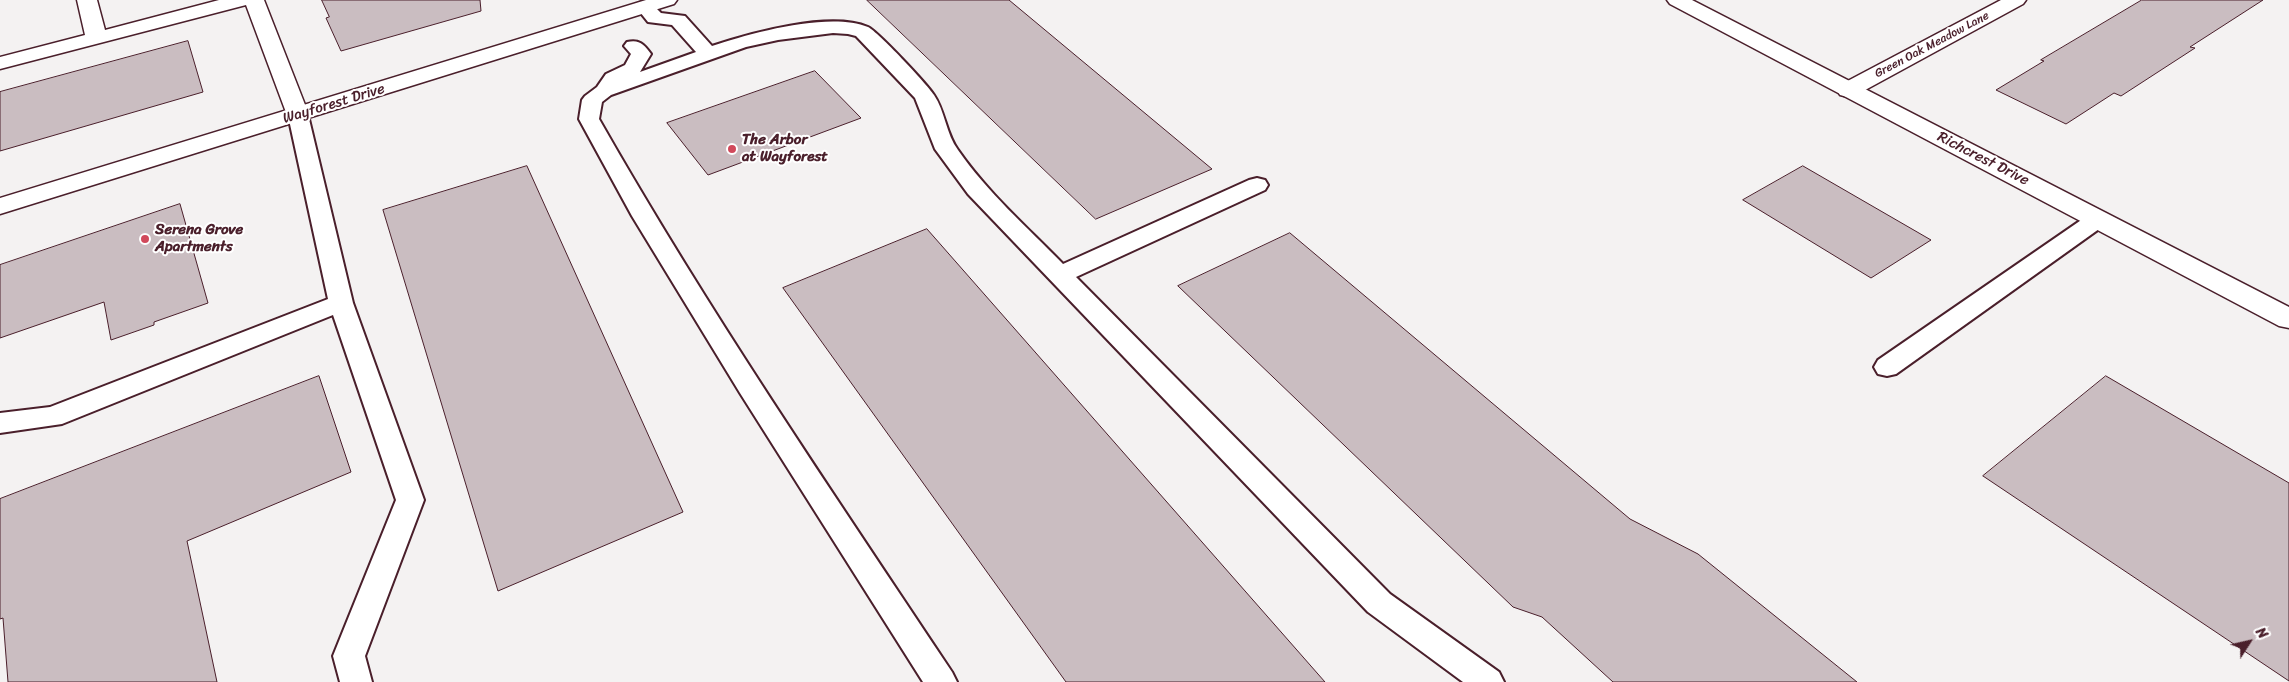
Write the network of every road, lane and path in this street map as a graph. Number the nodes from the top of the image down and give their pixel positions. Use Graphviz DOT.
graph roads {
  1 [pos="87,0"];
  2 [pos="243,0"];
  3 [pos="254,0"];
  4 [pos="667,0"];
  5 [pos="1676,0"];
  6 [pos="2016,0"];
  7 [pos="647,8"];
  8 [pos="96,36"];
  9 [pos="708,53"];
  10 [pos="621,60"];
  11 [pos="0,63"];
  12 [pos="668,67"];
  13 [pos="1848,90"];
  14 [pos="298,116"];
  15 [pos="1257,185"];
  16 [pos="0,206"];
  17 [pos="2098,219"];
  18 [pos="1059,275"];
  19 [pos="341,303"];
  20 [pos="2289,319"];
  21 [pos="1887,367"];
  22 [pos="0,423"];
  23 [pos="356,682"];
  24 [pos="941,682"];
  25 [pos="1488,682"];
  1 -- 8 [label="street"];
  2 -- 8 [label="street"];
  3 -- 14 [label="street"];
  4 -- 7 [label="street, Wayforest Drive"];
  5 -- 13 [label="street, Richcrest Drive"];
  6 -- 13 [label="street, Green Oak Meadow Lane"];
  7 -- 9 [label="lane"];
  7 -- 10 [label="lane"];
  7 -- 14 [label="street, Wayforest Drive"];
  8 -- 11 [label="street"];
  9 -- 12 [label="lane"];
  9 -- 18 [label="lane"];
  10 -- 12 [label="lane"];
  10 -- 12 [label="lane"];
  10 -- 24 [label="lane"];
  13 -- 17 [label="street, Richcrest Drive"];
  14 -- 16 [label="street, Wayforest Drive"];
  14 -- 19 [label="lane"];
  15 -- 18 [label="lane"];
  17 -- 20 [label="street, Richcrest Drive"];
  17 -- 21 [label="lane"];
  18 -- 25 [label="lane"];
  19 -- 22 [label="lane"];
  19 -- 23 [label="lane"];
}
